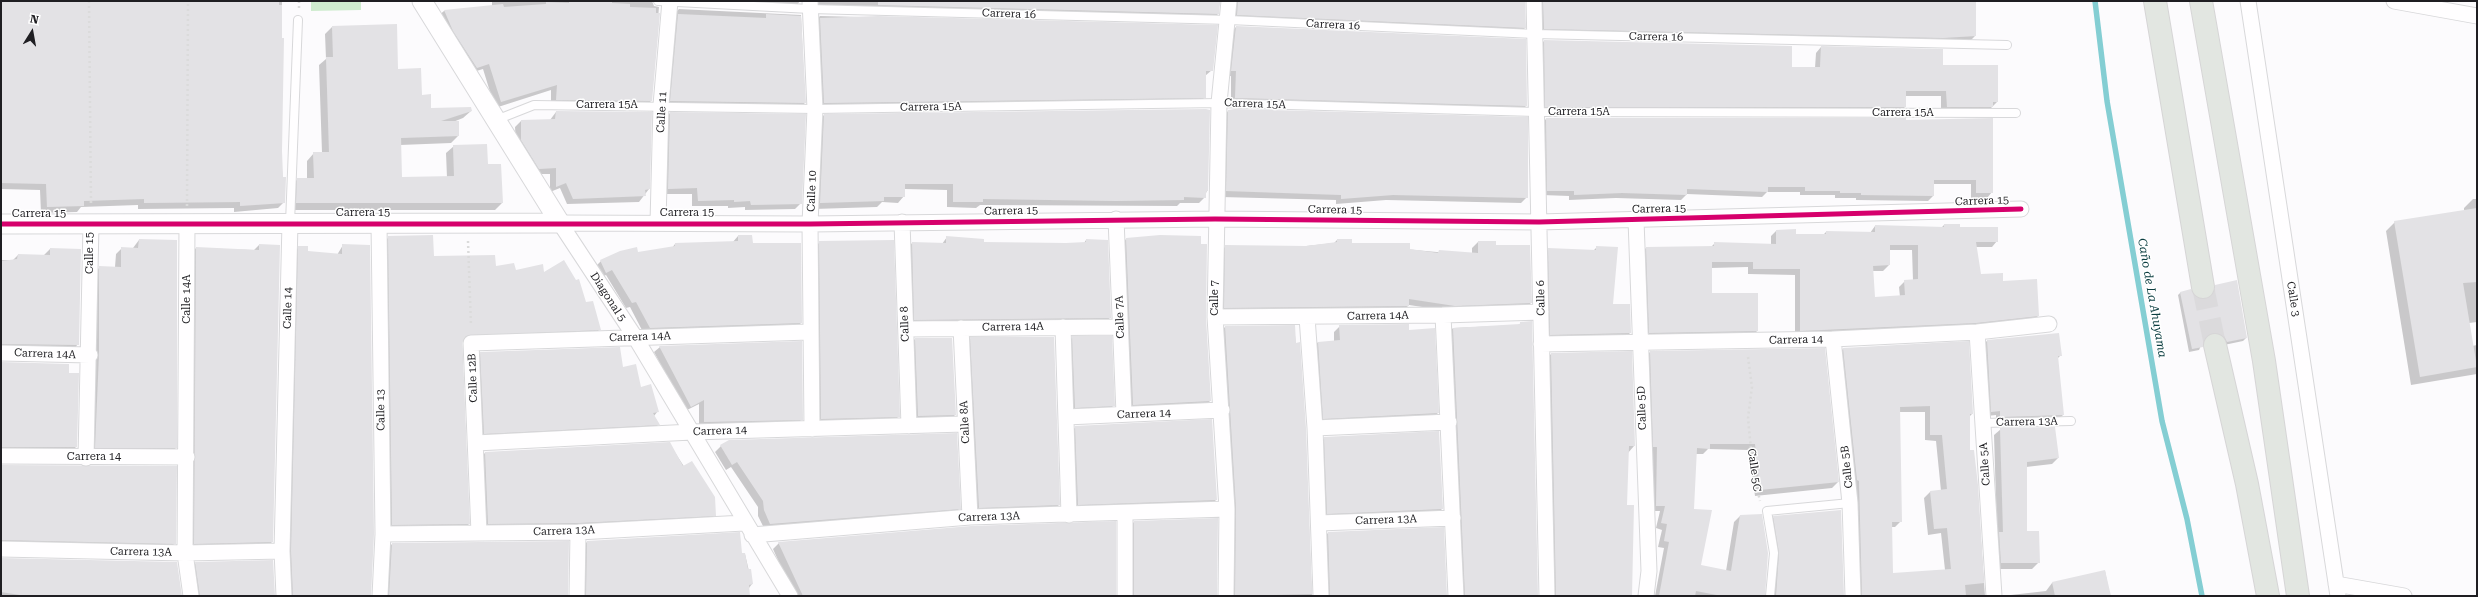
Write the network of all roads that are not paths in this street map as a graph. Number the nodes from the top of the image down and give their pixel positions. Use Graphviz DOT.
graph roads {
  1 [pos="666,1"];
  2 [pos="1229,1"];
  3 [pos="1534,1"];
  4 [pos="2155,1"];
  5 [pos="2201,1"];
  6 [pos="2248,1"];
  7 [pos="2394,1"];
  8 [pos="427,2"];
  9 [pos="810,5"];
  10 [pos="2477,16"];
  11 [pos="298,20"];
  12 [pos="1229,20"];
  13 [pos="1535,34"];
  14 [pos="2007,45"];
  15 [pos="1219,103"];
  16 [pos="661,105"];
  17 [pos="815,109"];
  18 [pos="1536,112"];
  19 [pos="2016,113"];
  20 [pos="496,120"];
  21 [pos="2021,209"];
  22 [pos="1116,219"];
  23 [pos="1215,219"];
  24 [pos="1636,220"];
  25 [pos="902,222"];
  26 [pos="1539,222"];
  27 [pos="290,223"];
  28 [pos="379,223"];
  29 [pos="560,223"];
  30 [pos="658,223"];
  31 [pos="1,224"];
  32 [pos="91,224"];
  33 [pos="810,224"];
  34 [pos="187,225"];
  35 [pos="2203,287"];
  36 [pos="1541,312"];
  37 [pos="1443,315"];
  38 [pos="1215,317"];
  39 [pos="1307,317"];
  40 [pos="2049,324"];
  41 [pos="1063,326"];
  42 [pos="1120,327"];
  43 [pos="961,328"];
  44 [pos="906,329"];
  45 [pos="809,332"];
  46 [pos="1977,332"];
  47 [pos="635,338"];
  48 [pos="1833,339"];
  49 [pos="471,343"];
  50 [pos="1640,343"];
  51 [pos="1541,344"];
  52 [pos="2215,345"];
  53 [pos="1,353"];
  54 [pos="90,355"];
  55 [pos="1222,410"];
  56 [pos="1124,414"];
  57 [pos="1066,417"];
  58 [pos="2071,421"];
  59 [pos="1449,422"];
  60 [pos="1983,423"];
  61 [pos="964,424"];
  62 [pos="909,426"];
  63 [pos="1315,428"];
  64 [pos="812,429"];
  65 [pos="692,432"];
  66 [pos="476,442"];
  67 [pos="1,456"];
  68 [pos="187,457"];
  69 [pos="86,458"];
  70 [pos="1850,503"];
  71 [pos="1227,509"];
  72 [pos="1125,513"];
  73 [pos="1070,515"];
  74 [pos="970,517"];
  75 [pos="1453,518"];
  76 [pos="1319,523"];
  77 [pos="748,529"];
  78 [pos="578,532"];
  79 [pos="479,533"];
  80 [pos="383,534"];
  81 [pos="1,549"];
  82 [pos="282,551"];
  83 [pos="185,553"];
  84 [pos="2337,590"];
  85 [pos="191,596"];
  86 [pos="284,596"];
  87 [pos="380,596"];
  88 [pos="577,596"];
  89 [pos="790,596"];
  90 [pos="1126,596"];
  91 [pos="1226,596"];
  92 [pos="1321,596"];
  93 [pos="1456,596"];
  94 [pos="1547,596"];
  95 [pos="1646,596"];
  96 [pos="1770,596"];
  97 [pos="1853,596"];
  98 [pos="1994,596"];
  99 [pos="2268,596"];
  100 [pos="2298,596"];
  101 [pos="2404,596"];
  1 -- 9 [label="lane, Carrera 16"];
  1 -- 16 [label="street, Calle 11"];
  2 -- 12 [label="street, Calle 7"];
  3 -- 13 [label="street, Calle 6"];
  4 -- 35 [label="main road"];
  5 -- 100 [label="main road"];
  6 -- 84 [label="street, Calle 3"];
  7 -- 10 [label="street"];
  8 -- 20 [label="street, Diagonal 5"];
  9 -- 12 [label="lane, Carrera 16"];
  9 -- 17 [label="street, Calle 10"];
  11 -- 27 [label="lane, Calle 14"];
  12 -- 13 [label="lane, Carrera 16"];
  12 -- 15 [label="street, Calle 7"];
  13 -- 14 [label="lane, Carrera 16"];
  13 -- 18 [label="street, Calle 6"];
  15 -- 17 [label="lane, Carrera 15A"];
  15 -- 18 [label="lane, Carrera 15A"];
  15 -- 23 [label="street, Calle 7"];
  16 -- 17 [label="lane, Carrera 15A"];
  16 -- 20 [label="lane, Carrera 15A"];
  16 -- 30 [label="street, Calle 11"];
  17 -- 33 [label="street, Calle 10"];
  18 -- 19 [label="lane, Carrera 15A"];
  18 -- 26 [label="street, Calle 6"];
  20 -- 29 [label="street, Diagonal 5"];
  21 -- 24 [label="street, Carrera 15"];
  22 -- 23 [label="street, Carrera 15"];
  22 -- 25 [label="street, Carrera 15"];
  22 -- 42 [label="street, Calle 7A"];
  23 -- 26 [label="street, Carrera 15"];
  23 -- 38 [label="street, Calle 7"];
  24 -- 26 [label="street, Carrera 15"];
  24 -- 50 [label="street, Calle 5D"];
  25 -- 33 [label="street, Carrera 15"];
  25 -- 44 [label="street, Calle 8"];
  26 -- 36 [label="street, Calle 6"];
  27 -- 28 [label="street, Carrera 15"];
  27 -- 34 [label="street, Carrera 15"];
  27 -- 82 [label="street, Calle 14"];
  28 -- 29 [label="street, Carrera 15"];
  28 -- 80 [label="street, Calle 13"];
  29 -- 30 [label="street, Carrera 15"];
  29 -- 47 [label="street, Diagonal 5"];
  30 -- 33 [label="street, Carrera 15"];
  31 -- 32 [label="street, Carrera 15"];
  32 -- 34 [label="street, Carrera 15"];
  32 -- 54 [label="street, Calle 15"];
  33 -- 45 [label="street, Calle 10"];
  34 -- 68 [label="street, Calle 14A"];
  36 -- 37 [label="street, Carrera 14A"];
  36 -- 51 [label="street, Calle 6"];
  37 -- 39 [label="street, Carrera 14A"];
  37 -- 59 [label="street"];
  38 -- 39 [label="street, Carrera 14A"];
  38 -- 55 [label="street, Calle 7"];
  39 -- 63 [label="street"];
  40 -- 46 [label="street, Carrera 14"];
  41 -- 42 [label="street, Carrera 14A"];
  41 -- 43 [label="street, Carrera 14A"];
  41 -- 57 [label="street"];
  42 -- 56 [label="street, Calle 7A"];
  43 -- 44 [label="street, Carrera 14A"];
  43 -- 61 [label="street, Calle 8A"];
  44 -- 62 [label="street, Calle 8"];
  45 -- 47 [label="street, Carrera 14A"];
  45 -- 64 [label="street, Calle 10"];
  46 -- 48 [label="street, Carrera 14"];
  46 -- 60 [label="street, Calle 5A"];
  47 -- 49 [label="street, Carrera 14A"];
  47 -- 65 [label="street, Diagonal 5"];
  48 -- 50 [label="street, Carrera 14"];
  48 -- 70 [label="street, Calle 5B"];
  49 -- 66 [label="street, Calle 12B"];
  50 -- 51 [label="street, Carrera 14"];
  50 -- 95 [label="street, Calle 5D"];
  51 -- 94 [label="street, Calle 6"];
  52 -- 99 [label="main road"];
  53 -- 54 [label="street, Carrera 14A"];
  54 -- 69 [label="street, Calle 15"];
  55 -- 56 [label="street, Carrera 14"];
  55 -- 71 [label="street, Calle 7"];
  56 -- 57 [label="street, Carrera 14"];
  57 -- 73 [label="street"];
  58 -- 60 [label="lane, Carrera 13A"];
  59 -- 63 [label="street"];
  59 -- 75 [label="street"];
  60 -- 98 [label="street, Calle 5A"];
  61 -- 62 [label="street, Carrera 14"];
  61 -- 74 [label="street, Calle 8A"];
  62 -- 64 [label="street, Carrera 14"];
  63 -- 76 [label="street"];
  64 -- 65 [label="street, Carrera 14"];
  65 -- 66 [label="street, Carrera 14"];
  65 -- 77 [label="street, Diagonal 5"];
  66 -- 79 [label="street, Calle 12B"];
  67 -- 69 [label="street, Carrera 14"];
  68 -- 69 [label="street, Carrera 14"];
  68 -- 83 [label="street, Calle 14A"];
  70 -- 96 [label="lane"];
  70 -- 97 [label="street, Calle 5B"];
  71 -- 72 [label="street, Carrera 13A"];
  71 -- 91 [label="street, Calle 7"];
  72 -- 73 [label="street, Carrera 13A"];
  72 -- 90 [label="street"];
  73 -- 74 [label="street, Carrera 13A"];
  74 -- 77 [label="street, Carrera 13A"];
  75 -- 76 [label="street, Carrera 13A"];
  75 -- 93 [label="street"];
  76 -- 92 [label="street"];
  77 -- 78 [label="street, Carrera 13A"];
  77 -- 89 [label="street, Diagonal 5"];
  78 -- 79 [label="street, Carrera 13A"];
  78 -- 88 [label="street"];
  79 -- 80 [label="street, Carrera 13A"];
  80 -- 87 [label="street, Calle 13"];
  81 -- 83 [label="street, Carrera 13A"];
  82 -- 83 [label="street, Carrera 13A"];
  82 -- 86 [label="street, Calle 14"];
  83 -- 85 [label="street, Calle 14A"];
  84 -- 101 [label="street"];
}
